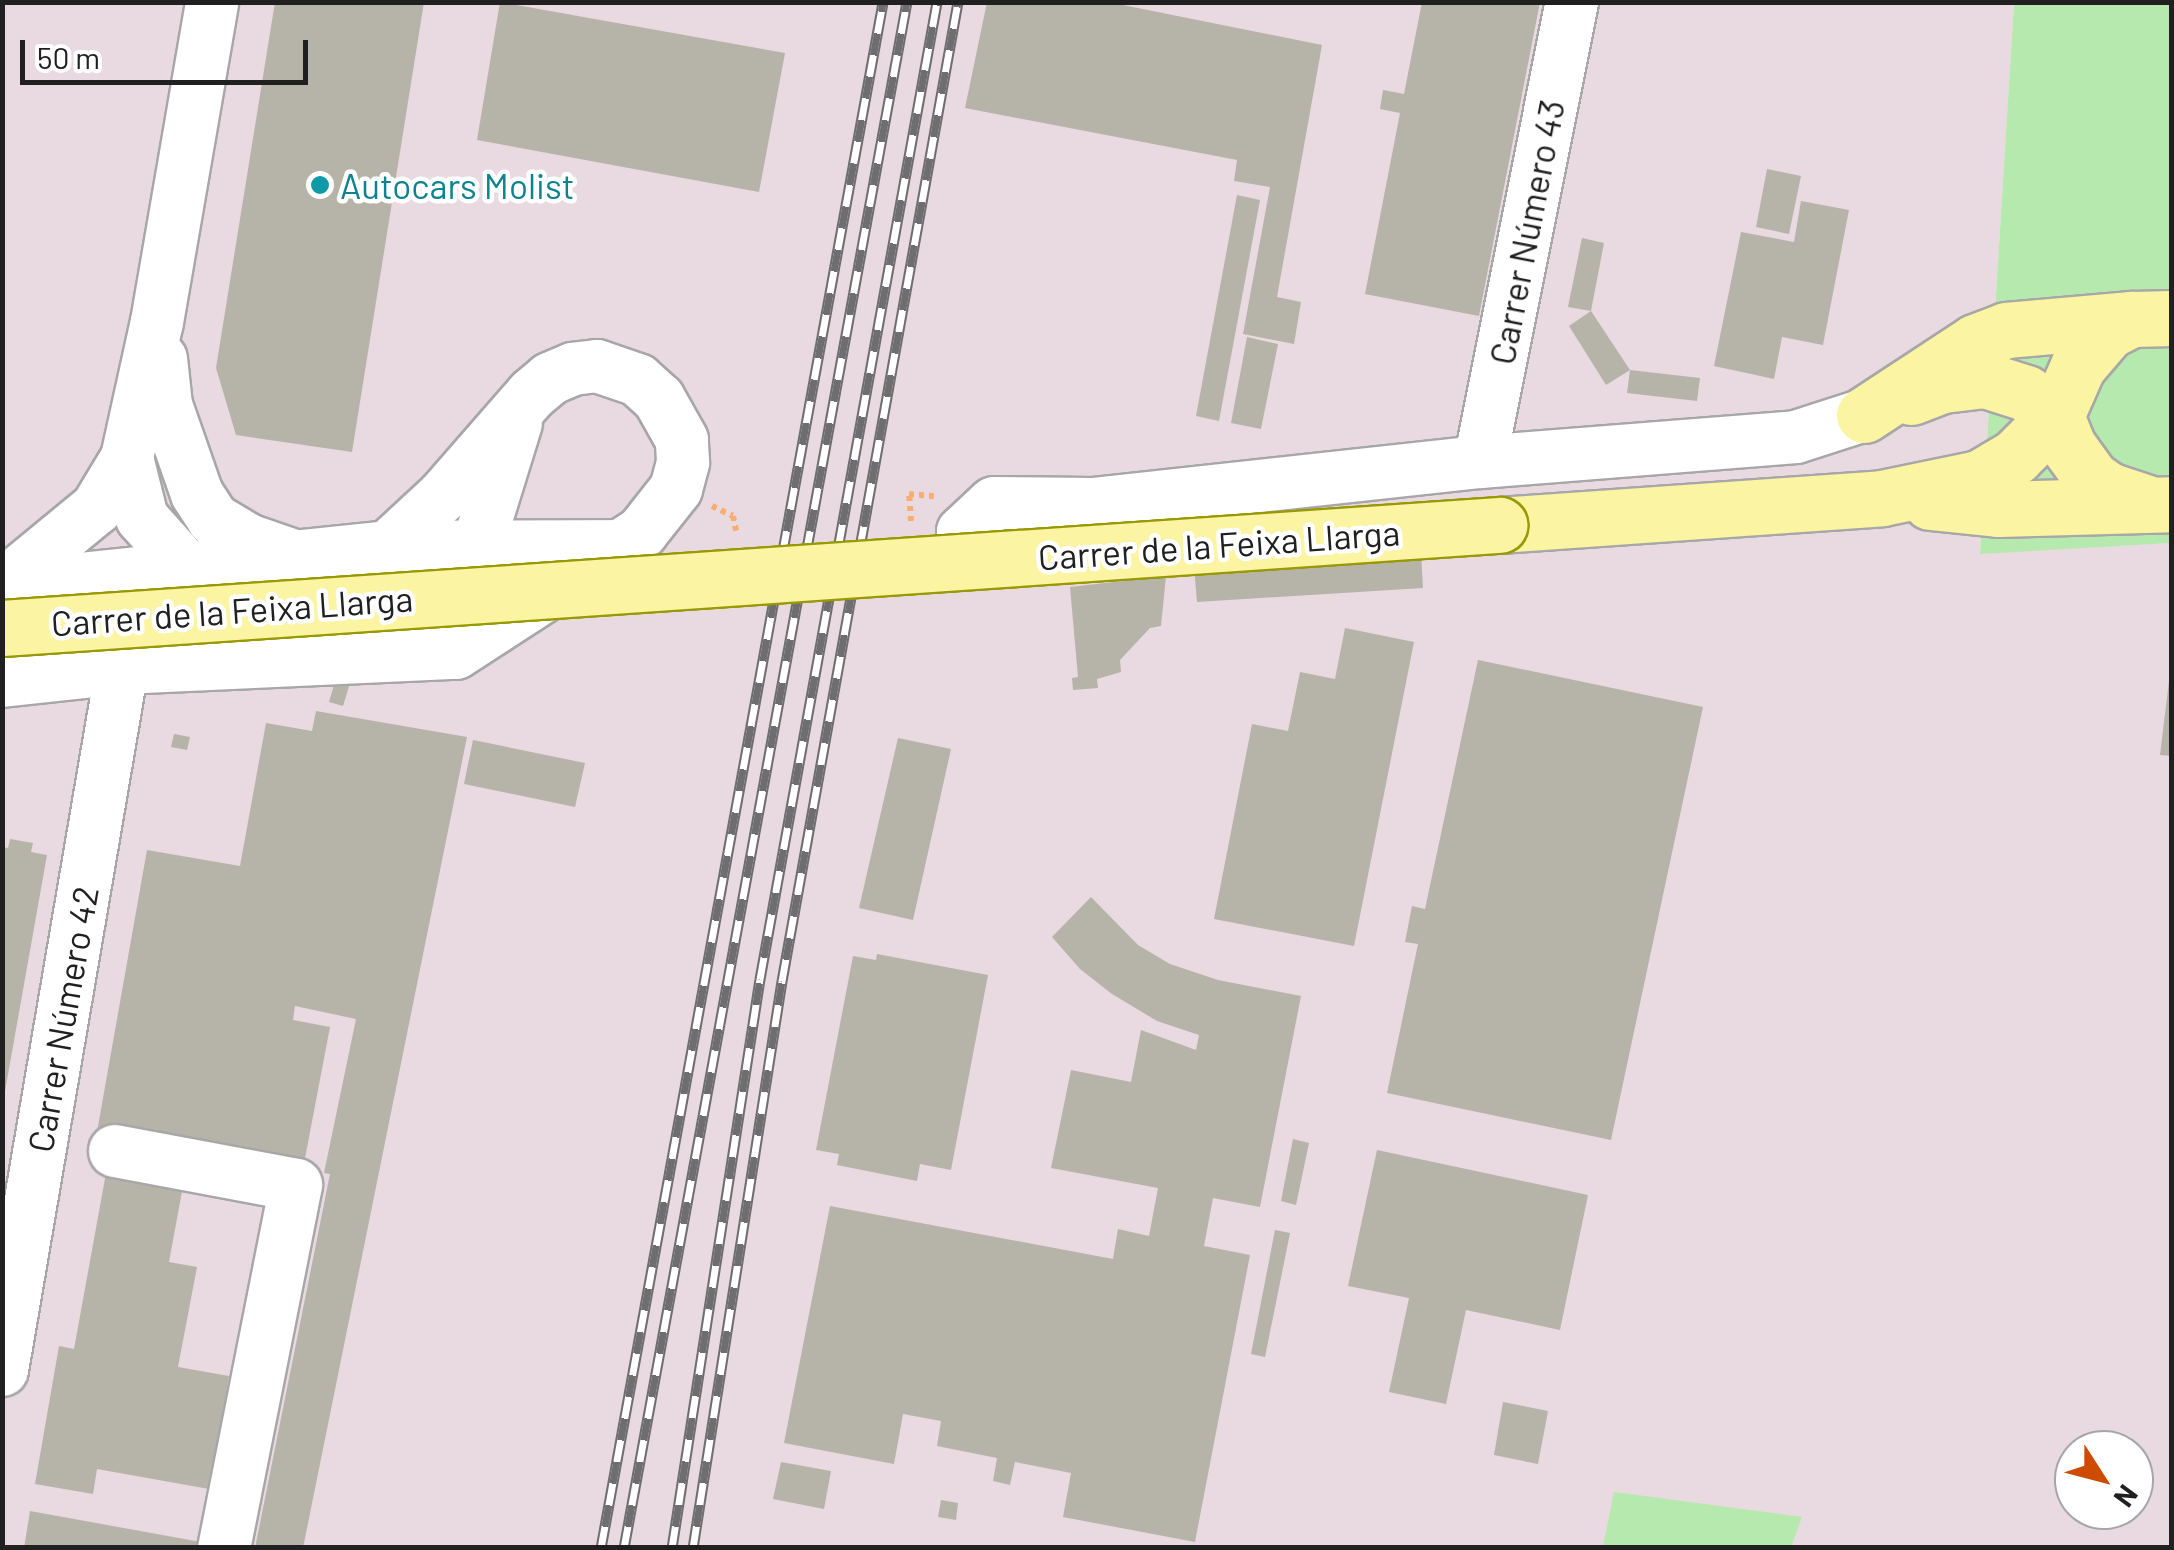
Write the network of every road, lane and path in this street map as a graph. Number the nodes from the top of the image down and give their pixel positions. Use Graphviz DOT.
graph roads {
  1 [pos="212,2"];
  2 [pos="1572,2"];
  3 [pos="2152,319"];
  4 [pos="158,322"];
  5 [pos="532,394"];
  6 [pos="1864,415"];
  7 [pos="2056,416"];
  8 [pos="127,458"];
  9 [pos="1480,462"];
  10 [pos="909,494"];
  11 [pos="1882,498"];
  12 [pos="1093,504"];
  13 [pos="2162,504"];
  14 [pos="912,530"];
  15 [pos="479,546"];
  16 [pos="620,546"];
  17 [pos="388,548"];
  18 [pos="296,557"];
  19 [pos="186,567"];
  20 [pos="2,586"];
  21 [pos="2,628"];
  22 [pos="122,668"];
  23 [pos="2,682"];
  24 [pos="115,1150"];
  25 [pos="2,1370"];
  26 [pos="224,1548"];
  1 -- 4 [label="street"];
  2 -- 9 [label="street, Carrer Número 43"];
  3 -- 6 [label="main road"];
  3 -- 7 [label="main road, Carrer de la Feixa Llarga"];
  4 -- 8 [label="street"];
  4 -- 18 [label="street"];
  5 -- 15 [label="street, Carrer de la Feixa Llarga"];
  5 -- 16 [label="street, Carrer de la Feixa Llarga"];
  5 -- 17 [label="street, Carrer de la Feixa Llarga"];
  6 -- 7 [label="main road"];
  6 -- 9 [label="street, Carrer de la Feixa Llarga"];
  7 -- 11 [label="main road, Carrer de la Feixa Llarga"];
  7 -- 13 [label="main road, Carrer de la Feixa Llarga"];
  8 -- 19 [label="street"];
  8 -- 20 [label="street"];
  9 -- 12 [label="street, Carrer de la Feixa Llarga"];
  10 -- 14 [label="path"];
  11 -- 13 [label="main road, Carrer de la Feixa Llarga"];
  11 -- 21 [label="main road, Carrer de la Feixa Llarga, bridge"];
  15 -- 16 [label="street, Carrer de la Feixa Llarga"];
  15 -- 17 [label="street, Carrer de la Feixa Llarga"];
  15 -- 22 [label="street, Carrer de la Feixa Llarga"];
  16 -- 22 [label="street, Carrer de la Feixa Llarga"];
  17 -- 18 [label="street, Carrer de la Feixa Llarga"];
  18 -- 19 [label="street, Carrer de la Feixa Llarga"];
  19 -- 20 [label="street, Carrer de la Feixa Llarga"];
  22 -- 23 [label="street, Carrer de la Feixa Llarga"];
  22 -- 25 [label="street, Carrer Número 42"];
  24 -- 26 [label="street"];
}
